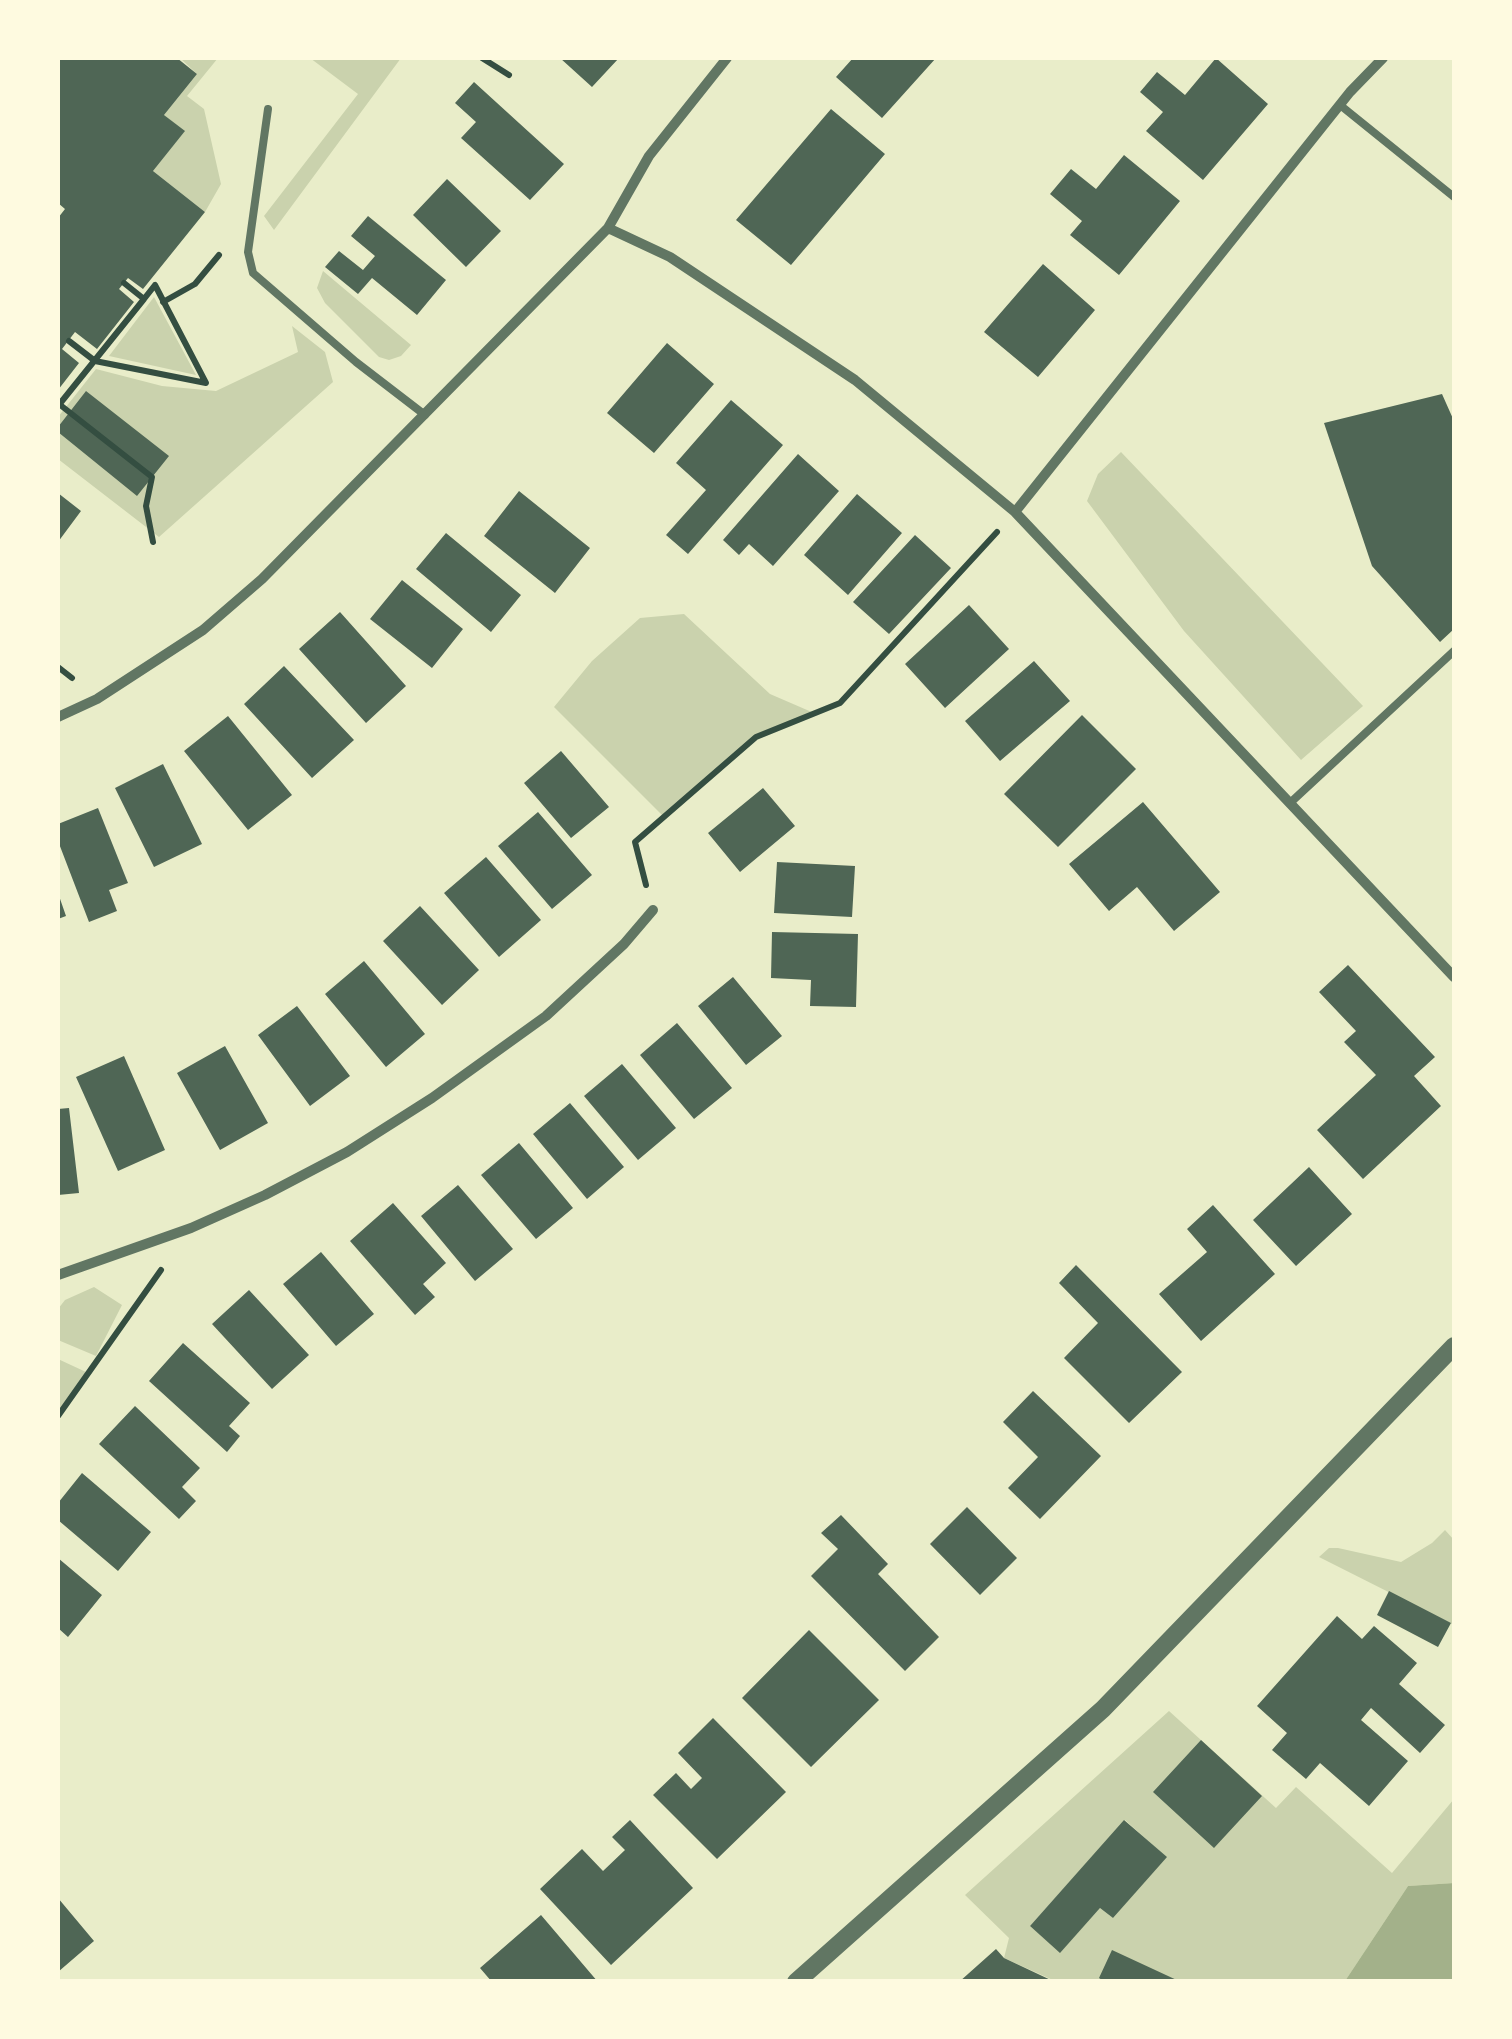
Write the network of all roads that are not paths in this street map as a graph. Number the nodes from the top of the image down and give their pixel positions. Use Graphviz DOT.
graph roads {
  1 [pos="727,58"];
  2 [pos="1383,58"];
  3 [pos="1340,106"];
  4 [pos="268,109"];
  5 [pos="1454,197"];
  6 [pos="608,228"];
  7 [pos="425,415"];
  8 [pos="1015,512"];
  9 [pos="1454,651"];
  10 [pos="58,717"];
  11 [pos="1290,803"];
  12 [pos="653,910"];
  13 [pos="1454,977"];
  14 [pos="58,1276"];
  15 [pos="1454,1346"];
  16 [pos="796,1982"];
  1 -- 6 [label="street"];
  2 -- 3 [label="street"];
  3 -- 5 [label="lane"];
  3 -- 8 [label="street"];
  4 -- 7 [label="lane"];
  6 -- 7 [label="street"];
  6 -- 8 [label="street"];
  7 -- 10 [label="street"];
  8 -- 11 [label="street"];
  9 -- 11 [label="lane"];
  11 -- 13 [label="street"];
  12 -- 14 [label="street"];
  15 -- 16 [label="street"];
}
